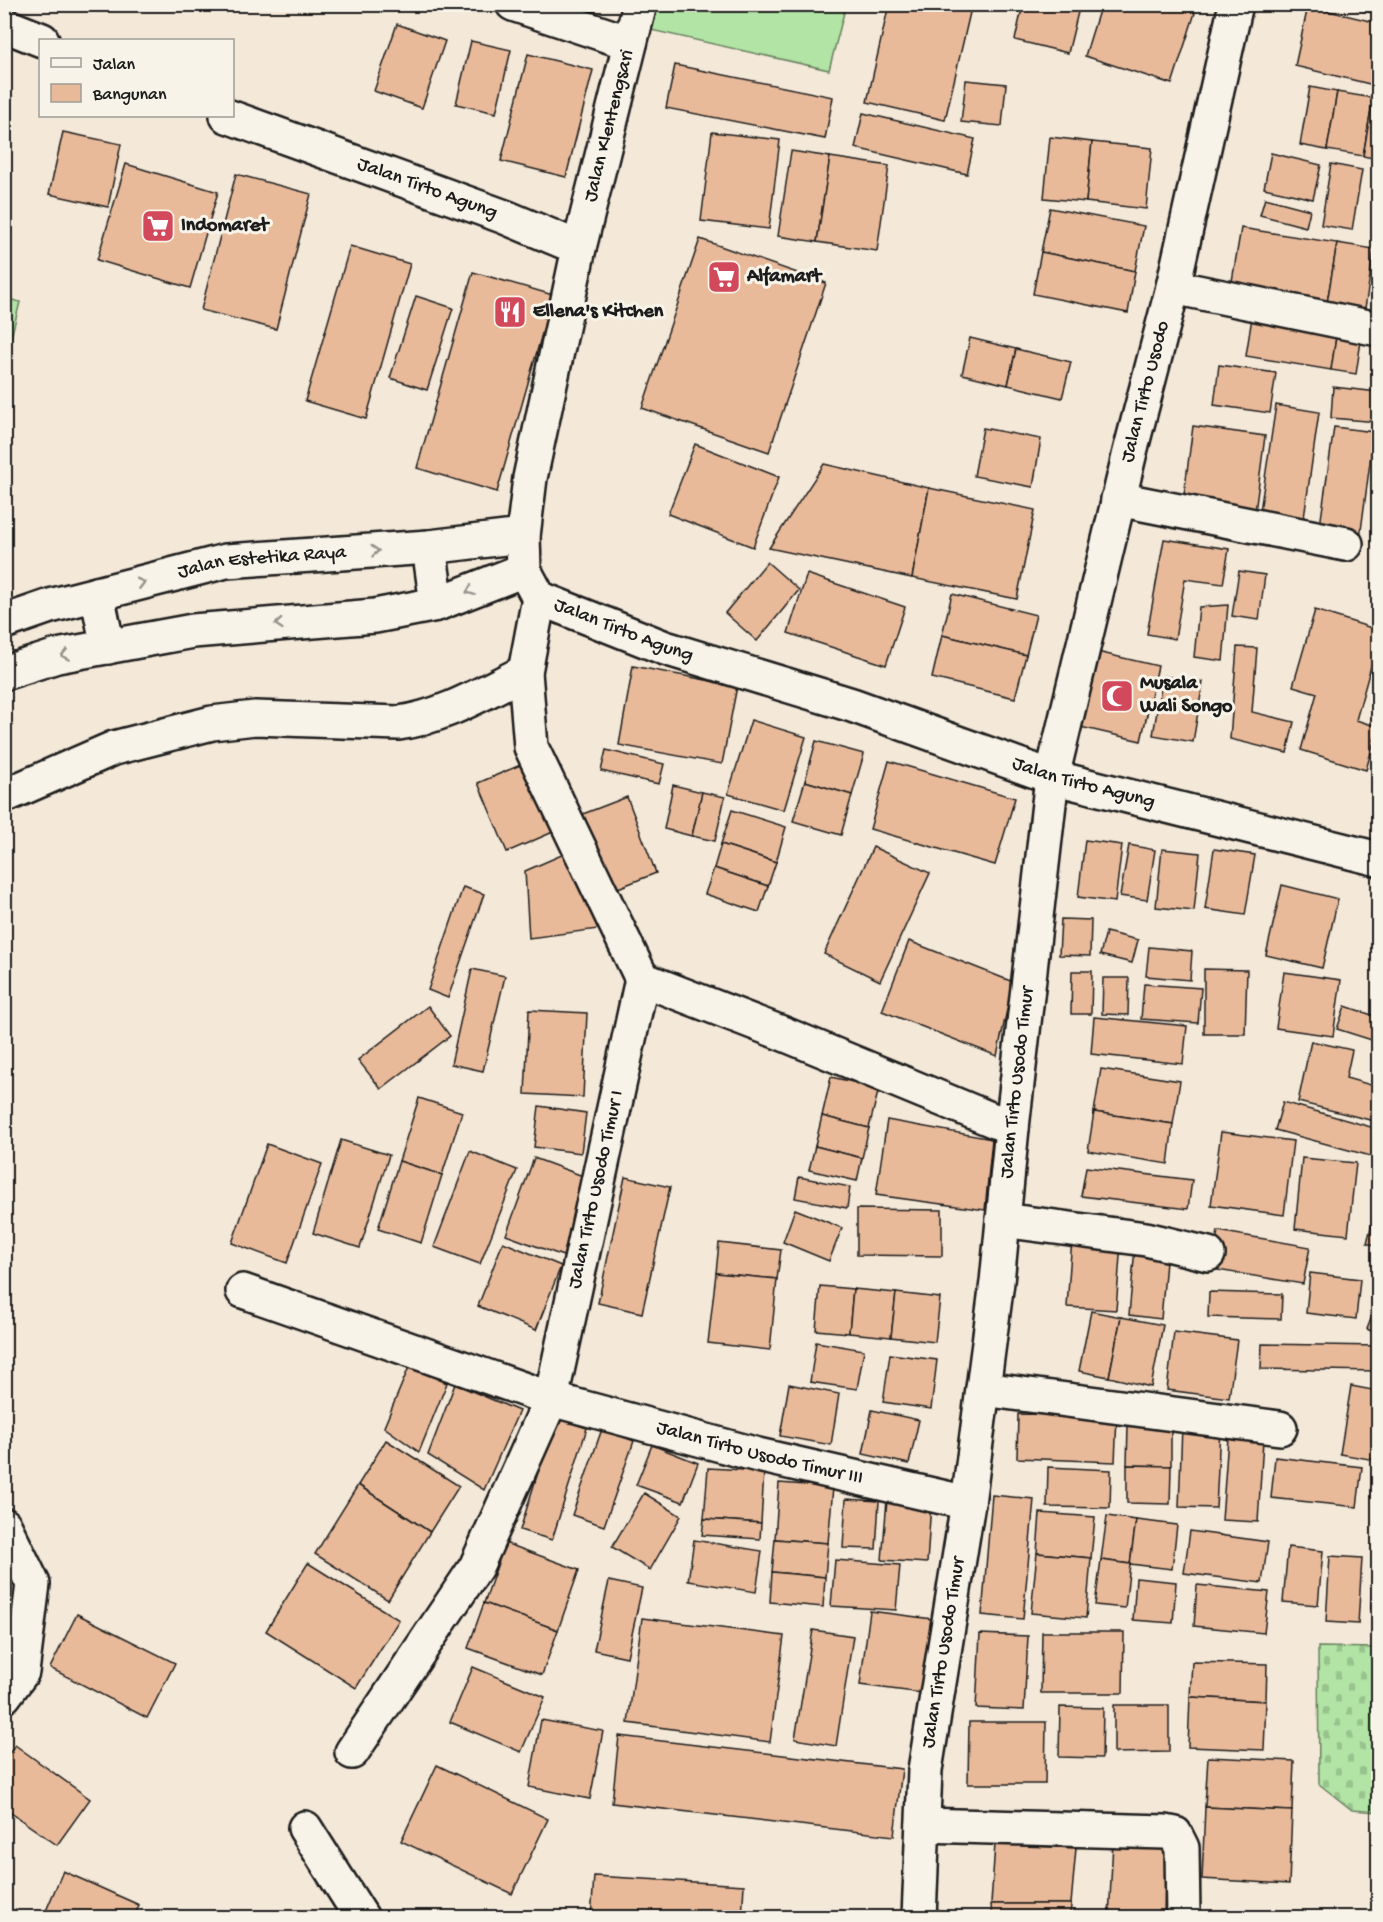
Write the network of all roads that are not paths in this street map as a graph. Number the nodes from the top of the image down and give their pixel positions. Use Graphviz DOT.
graph roads {
  1 [pos="513,4"];
  2 [pos="640,4"];
  3 [pos="1236,4"];
  4 [pos="4,25"];
  5 [pos="39,39"];
  6 [pos="630,44"];
  7 [pos="230,117"];
  8 [pos="579,248"];
  9 [pos="1173,287"];
  10 [pos="1378,329"];
  11 [pos="1118,499"];
  12 [pos="523,536"];
  13 [pos="1346,544"];
  14 [pos="429,547"];
  15 [pos="532,584"];
  16 [pos="97,594"];
  17 [pos="437,604"];
  18 [pos="4,622"];
  19 [pos="108,647"];
  20 [pos="525,672"];
  21 [pos="4,673"];
  22 [pos="1052,777"];
  23 [pos="4,796"];
  24 [pos="1378,859"];
  25 [pos="642,980"];
  26 [pos="1012,1128"];
  27 [pos="1003,1220"];
  28 [pos="1208,1254"];
  29 [pos="243,1291"];
  30 [pos="983,1389"];
  31 [pos="551,1399"];
  32 [pos="1280,1428"];
  33 [pos="968,1503"];
  34 [pos="4,1525"];
  35 [pos="4,1696"];
  36 [pos="352,1752"];
  37 [pos="923,1825"];
  38 [pos="305,1828"];
  39 [pos="362,1917"];
  40 [pos="919,1917"];
  41 [pos="1183,1917"];
  1 -- 6 [label="street"];
  2 -- 6 [label="street, Jalan Klentengsari"];
  3 -- 9 [label="street, Jalan Tirto Usodo"];
  4 -- 5 [label="street"];
  6 -- 8 [label="street, Jalan Klentengsari"];
  7 -- 8 [label="street, Jalan Tirto Agung"];
  8 -- 12 [label="street"];
  9 -- 10 [label="street"];
  9 -- 11 [label="street, Jalan Tirto Usodo"];
  11 -- 13 [label="street"];
  11 -- 22 [label="street, Jalan Tirto Usodo"];
  12 -- 14 [label="street, Jalan Estetika Raya"];
  12 -- 15 [label="street"];
  16 -- 14 [label="street, Jalan Estetika Raya, one-way"];
  14 -- 17 [label="street"];
  15 -- 17 [label="street, one-way"];
  15 -- 20 [label="street"];
  15 -- 22 [label="street, Jalan Tirto Agung"];
  16 -- 18 [label="street, Jalan Estetika Raya"];
  16 -- 19 [label="street"];
  17 -- 19 [label="street, one-way"];
  19 -- 21 [label="street, one-way"];
  20 -- 23 [label="street"];
  20 -- 25 [label="street"];
  22 -- 24 [label="street, Jalan Tirto Agung"];
  22 -- 26 [label="street, Jalan Tirto Usodo Timur"];
  25 -- 26 [label="street"];
  25 -- 31 [label="street, Jalan Tirto Usodo Timur I"];
  26 -- 27 [label="street, Jalan Tirto Usodo Timur"];
  27 -- 28 [label="street"];
  27 -- 30 [label="street, Jalan Tirto Usodo Timur"];
  29 -- 31 [label="street, Jalan Tirto Usodo Timur III"];
  30 -- 32 [label="street"];
  30 -- 33 [label="street, Jalan Tirto Usodo Timur"];
  31 -- 33 [label="street, Jalan Tirto Usodo Timur III"];
  31 -- 36 [label="street"];
  33 -- 37 [label="street, Jalan Tirto Usodo Timur"];
  34 -- 35 [label="street"];
  37 -- 40 [label="street, Jalan Tirto Usodo Timur"];
  37 -- 41 [label="street"];
  38 -- 39 [label="street"];
}
